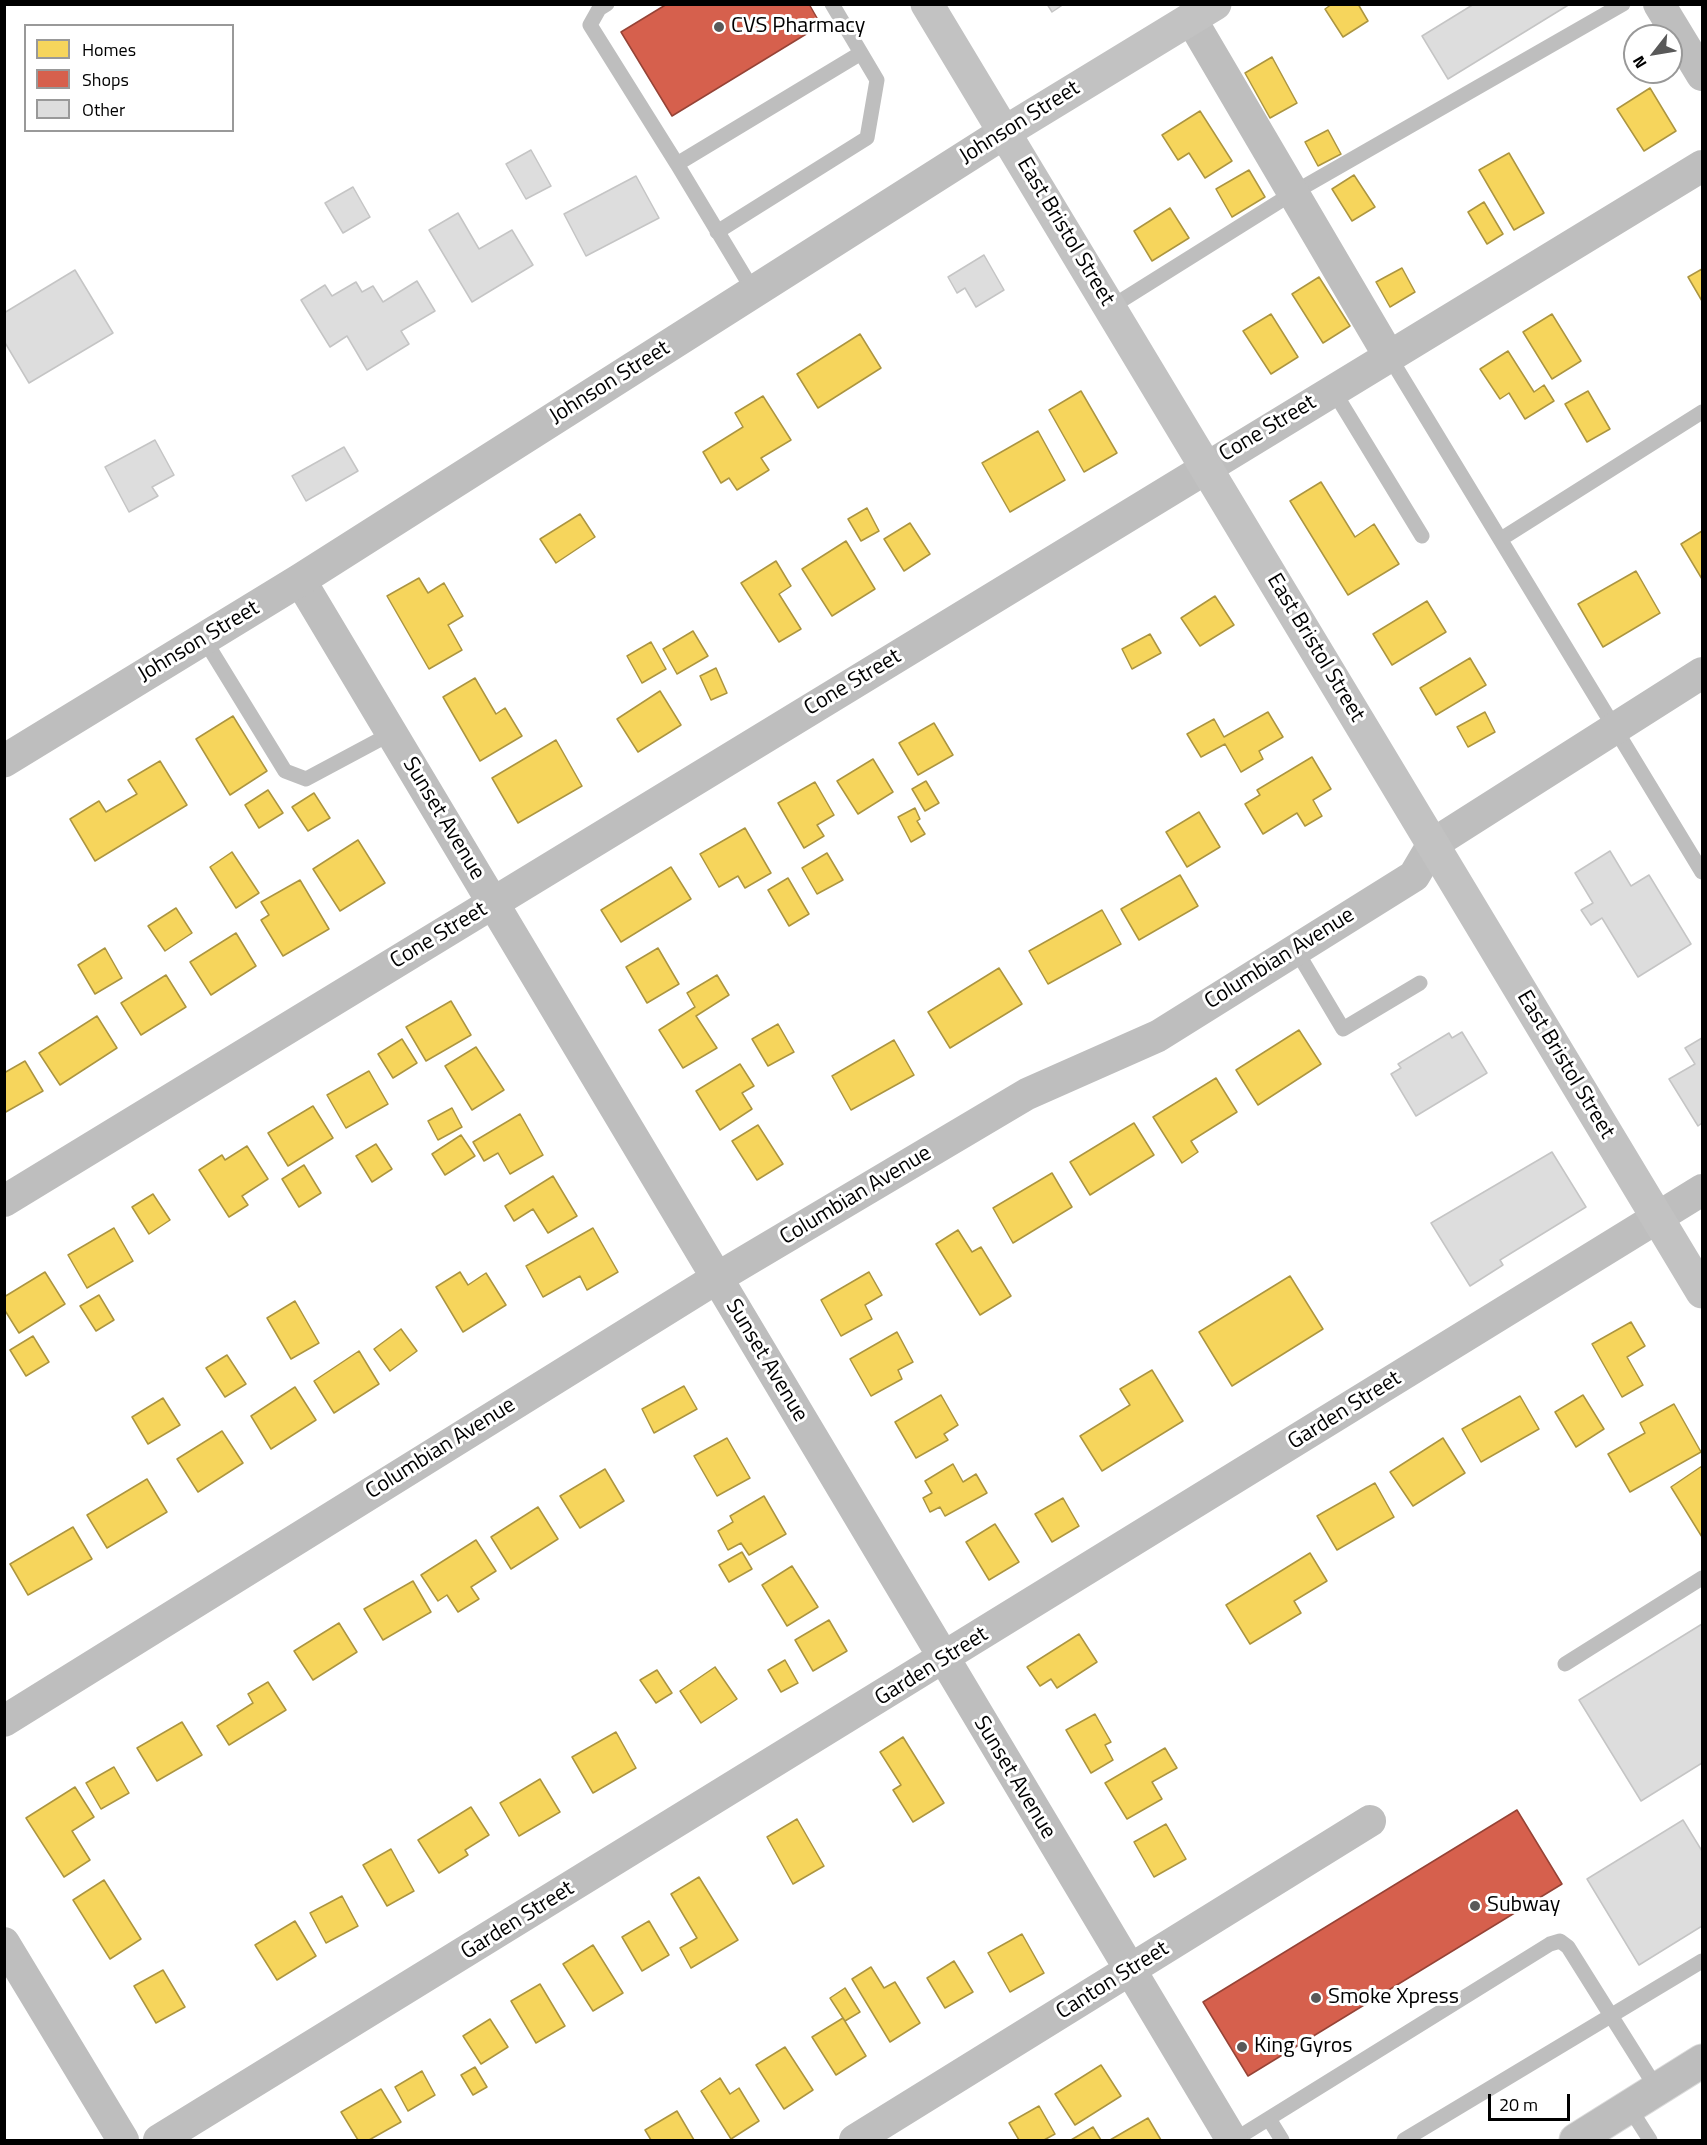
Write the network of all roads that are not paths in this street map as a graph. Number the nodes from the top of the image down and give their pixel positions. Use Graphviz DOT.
graph roads {
  1 [pos="607,4"];
  2 [pos="832,4"];
  3 [pos="927,4"];
  4 [pos="1623,4"];
  5 [pos="1659,4"];
  6 [pos="1203,12"];
  7 [pos="861,53"];
  8 [pos="1702,75"];
  9 [pos="1005,132"];
  10 [pos="677,165"];
  11 [pos="1702,166"];
  12 [pos="1293,193"];
  13 [pos="717,232"];
  14 [pos="754,292"];
  15 [pos="1111,307"];
  16 [pos="1389,356"];
  17 [pos="1333,390"];
  18 [pos="1702,412"];
  19 [pos="1206,466"];
  20 [pos="1422,536"];
  21 [pos="1501,539"];
  22 [pos="300,580"];
  23 [pos="204,639"];
  24 [pos="1702,673"];
  25 [pos="1616,728"];
  26 [pos="392,733"];
  27 [pos="4,761"];
  28 [pos="1432,844"];
  29 [pos="1702,872"];
  30 [pos="493,903"];
  31 [pos="1296,950"];
  32 [pos="1420,983"];
  33 [pos="1702,1190"];
  34 [pos="4,1201"];
  35 [pos="1657,1217"];
  36 [pos="717,1278"];
  37 [pos="1702,1292"];
  38 [pos="1702,1578"];
  39 [pos="943,1660"];
  40 [pos="1565,1664"];
  41 [pos="4,1721"];
  42 [pos="1370,1821"];
  43 [pos="4,1943"];
  44 [pos="1702,1961"];
  45 [pos="1130,1971"];
  46 [pos="1611,2016"];
  47 [pos="1702,2061"];
  48 [pos="1658,2090"];
  49 [pos="1629,2108"];
  50 [pos="1269,2119"];
  51 [pos="123,2140"];
  52 [pos="159,2140"];
  53 [pos="855,2140"];
  54 [pos="1233,2140"];
  55 [pos="1282,2140"];
  56 [pos="1404,2140"];
  57 [pos="1576,2140"];
  58 [pos="1650,2140"];
  1 -- 10 [label="lane"];
  2 -- 7 [label="lane"];
  3 -- 9 [label="main road, East Bristol Street"];
  4 -- 12 [label="lane"];
  5 -- 8 [label="street"];
  6 -- 9 [label="main road, Johnson Street"];
  6 -- 12 [label="street"];
  7 -- 10 [label="lane"];
  7 -- 13 [label="lane"];
  9 -- 14 [label="street, Johnson Street"];
  9 -- 15 [label="main road, East Bristol Street"];
  10 -- 13 [label="lane"];
  11 -- 16 [label="street, Cone Street"];
  12 -- 15 [label="lane"];
  12 -- 16 [label="street"];
  13 -- 14 [label="lane"];
  14 -- 22 [label="street, Johnson Street"];
  15 -- 19 [label="main road, East Bristol Street"];
  16 -- 17 [label="street, Cone Street"];
  16 -- 21 [label="lane"];
  17 -- 19 [label="street, Cone Street"];
  17 -- 20 [label="lane"];
  18 -- 21 [label="lane"];
  19 -- 28 [label="main road, East Bristol Street"];
  19 -- 30 [label="street, Cone Street"];
  21 -- 25 [label="lane"];
  22 -- 23 [label="street, Johnson Street"];
  22 -- 26 [label="street, Sunset Avenue"];
  23 -- 26 [label="lane"];
  23 -- 27 [label="street, Johnson Street"];
  24 -- 25 [label="street, Columbian Avenue"];
  25 -- 28 [label="street, Columbian Avenue"];
  25 -- 29 [label="lane"];
  26 -- 30 [label="street, Sunset Avenue"];
  28 -- 31 [label="street, Columbian Avenue"];
  28 -- 35 [label="main road, East Bristol Street"];
  30 -- 34 [label="street, Cone Street"];
  30 -- 36 [label="street, Sunset Avenue"];
  31 -- 32 [label="lane"];
  31 -- 36 [label="street, Columbian Avenue"];
  33 -- 35 [label="street, Garden Street"];
  35 -- 37 [label="main road, East Bristol Street"];
  35 -- 39 [label="street, Garden Street"];
  36 -- 39 [label="street, Sunset Avenue"];
  36 -- 41 [label="street, Columbian Avenue"];
  38 -- 40 [label="lane"];
  39 -- 45 [label="street, Sunset Avenue"];
  39 -- 52 [label="street, Garden Street"];
  42 -- 45 [label="street, Canton Street"];
  43 -- 51 [label="street"];
  44 -- 46 [label="lane"];
  45 -- 53 [label="street, Canton Street"];
  45 -- 54 [label="street, Sunset Avenue"];
  46 -- 48 [label="lane"];
  46 -- 50 [label="lane"];
  46 -- 56 [label="lane"];
  47 -- 48 [label="main road"];
  48 -- 49 [label="main road"];
  49 -- 57 [label="main road"];
  49 -- 58 [label="lane"];
  50 -- 54 [label="lane"];
  50 -- 55 [label="lane"];
}
